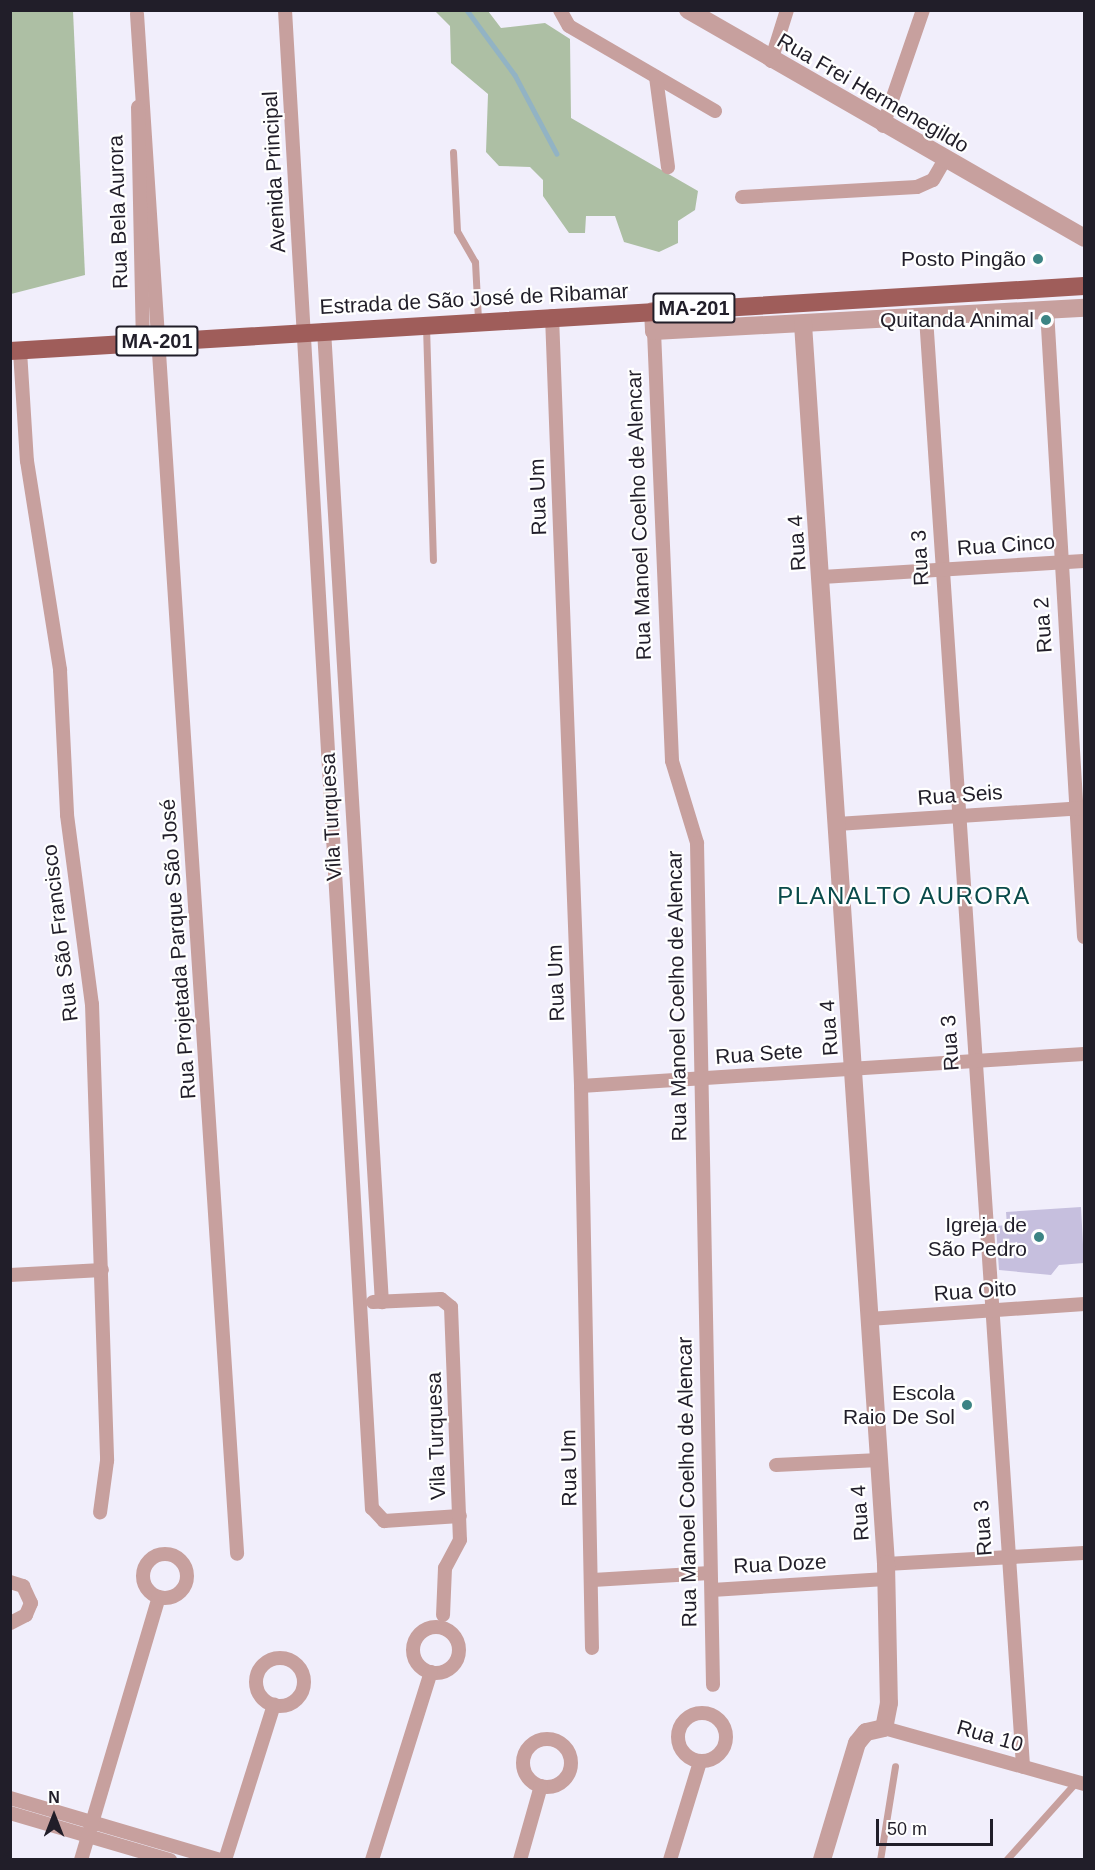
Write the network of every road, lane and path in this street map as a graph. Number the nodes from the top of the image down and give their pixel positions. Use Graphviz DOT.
graph roads {
  1 [pos="285,10"];
  2 [pos="560,10"];
  3 [pos="688,10"];
  4 [pos="787,10"];
  5 [pos="922,10"];
  6 [pos="137,14"];
  7 [pos="771,61"];
  8 [pos="656,76"];
  9 [pos="715,111"];
  10 [pos="883,126"];
  11 [pos="453,152"];
  12 [pos="944,161"];
  13 [pos="668,167"];
  14 [pos="1006,193"];
  15 [pos="742,197"];
  16 [pos="1084,226"];
  17 [pos="1084,238"];
  18 [pos="1084,286"];
  19 [pos="1084,308"];
  20 [pos="653,310"];
  21 [pos="1047,310"];
  22 [pos="552,316"];
  23 [pos="926,317"];
  24 [pos="478,320"];
  25 [pos="426,323"];
  26 [pos="803,324"];
  27 [pos="324,330"];
  28 [pos="304,331"];
  29 [pos="654,331"];
  30 [pos="152,341"];
  31 [pos="15,351"];
  32 [pos="433,560"];
  33 [pos="1084,561"];
  34 [pos="1060,562"];
  35 [pos="942,570"];
  36 [pos="822,577"];
  37 [pos="341,601"];
  38 [pos="318,602"];
  39 [pos="1080,808"];
  40 [pos="956,816"];
  41 [pos="837,824"];
  42 [pos="354,858"];
  43 [pos="332,859"];
  44 [pos="1084,937"];
  45 [pos="1084,1054"];
  46 [pos="973,1061"];
  47 [pos="855,1069"];
  48 [pos="702,1078"];
  49 [pos="581,1086"];
  50 [pos="370,1116"];
  51 [pos="350,1118"];
  52 [pos="102,1270"];
  53 [pos="10,1275"];
  54 [pos="382,1302"];
  55 [pos="362,1303"];
  56 [pos="1084,1304"];
  57 [pos="991,1311"];
  58 [pos="869,1319"];
  59 [pos="879,1460"];
  60 [pos="776,1465"];
  61 [pos="100,1513"];
  62 [pos="460,1516"];
  63 [pos="1084,1553"];
  64 [pos="237,1554"];
  65 [pos="1005,1557"];
  66 [pos="886,1572"];
  67 [pos="710,1573"];
  68 [pos="593,1580"];
  69 [pos="10,1582"];
  70 [pos="712,1590"];
  71 [pos="159,1597"];
  72 [pos="443,1615"];
  73 [pos="10,1623"];
  74 [pos="592,1648"];
  75 [pos="431,1672"];
  76 [pos="713,1685"];
  77 [pos="273,1705"];
  78 [pos="884,1728"];
  79 [pos="700,1762"];
  80 [pos="895,1766"];
  81 [pos="1023,1767"];
  82 [pos="1080,1783"];
  83 [pos="541,1786"];
  84 [pos="10,1798"];
  85 [pos="10,1813"];
  86 [pos="93,1821"];
  87 [pos="88,1835"];
  88 [pos="81,1860"];
  89 [pos="170,1860"];
  90 [pos="223,1860"];
  91 [pos="372,1860"];
  92 [pos="520,1860"];
  93 [pos="670,1860"];
  94 [pos="822,1860"];
  95 [pos="879,1860"];
  96 [pos="1006,1860"];
  1 -- 28 [label="street, Avenida Principal"];
  2 -- 8 [label="street"];
  3 -- 7 [label="street, Rua Frei Hermenegildo"];
  4 -- 7 [label="street"];
  5 -- 10 [label="street"];
  6 -- 30 [label="street, Rua Bela Aurora"];
  7 -- 10 [label="street, Rua Frei Hermenegildo"];
  8 -- 9 [label="street"];
  8 -- 13 [label="street"];
  10 -- 12 [label="street, Rua Frei Hermenegildo"];
  11 -- 24 [label="lane"];
  12 -- 14 [label="street, Rua Frei Hermenegildo"];
  12 -- 15 [label="street"];
  14 -- 16 [label="street, Rua Frei Hermenegildo"];
  14 -- 17 [label="street, Rua Frei Hermenegildo"];
  18 -- 20 [label="main road, Estrada de São José de Ribamar / MA-201"];
  19 -- 21 [label="street"];
  20 -- 22 [label="main road, Estrada de São José de Ribamar / MA-201"];
  20 -- 29 [label="street, Rua Manoel Coelho de Alencar"];
  21 -- 23 [label="street"];
  21 -- 34 [label="street, Rua 2"];
  22 -- 24 [label="main road, Estrada de São José de Ribamar / MA-201"];
  22 -- 49 [label="street, Rua Um"];
  23 -- 26 [label="street"];
  23 -- 35 [label="street, Rua 3"];
  24 -- 25 [label="main road, Estrada de São José de Ribamar / MA-201"];
  25 -- 27 [label="main road, Estrada de São José de Ribamar / MA-201"];
  25 -- 32 [label="lane"];
  26 -- 29 [label="street"];
  26 -- 36 [label="street, Rua 4"];
  27 -- 28 [label="main road, Estrada de São José de Ribamar / MA-201"];
  27 -- 37 [label="street, Vila Turquesa"];
  28 -- 30 [label="main road, Estrada de São José de Ribamar / MA-201"];
  28 -- 38 [label="street, Vila Turquesa"];
  29 -- 48 [label="street, Rua Manoel Coelho de Alencar"];
  30 -- 31 [label="main road, Estrada de São José de Ribamar / MA-201"];
  30 -- 64 [label="street, Rua Projetada Parque São José"];
  31 -- 52 [label="street, Rua São Francisco"];
  33 -- 34 [label="street, Rua Cinco"];
  34 -- 35 [label="street, Rua Cinco"];
  34 -- 39 [label="street, Rua 2"];
  35 -- 36 [label="street, Rua Cinco"];
  35 -- 40 [label="street, Rua 3"];
  36 -- 41 [label="street, Rua 4"];
  37 -- 38 [label="street"];
  37 -- 42 [label="street, Vila Turquesa"];
  38 -- 43 [label="street, Vila Turquesa"];
  39 -- 40 [label="street, Rua Seis"];
  39 -- 44 [label="street, Rua 2"];
  40 -- 41 [label="street, Rua Seis"];
  40 -- 46 [label="street, Rua 3"];
  41 -- 47 [label="street, Rua 4"];
  42 -- 43 [label="street"];
  42 -- 50 [label="street, Vila Turquesa"];
  43 -- 51 [label="street, Vila Turquesa"];
  45 -- 46 [label="street, Rua Sete"];
  46 -- 47 [label="street, Rua Sete"];
  46 -- 57 [label="street, Rua 3"];
  47 -- 48 [label="street, Rua Sete"];
  47 -- 58 [label="street, Rua 4"];
  48 -- 49 [label="street, Rua Sete"];
  48 -- 67 [label="street, Rua Manoel Coelho de Alencar"];
  49 -- 68 [label="street, Rua Um"];
  50 -- 51 [label="street"];
  50 -- 54 [label="street, Vila Turquesa"];
  51 -- 55 [label="street, Vila Turquesa"];
  52 -- 53 [label="street"];
  52 -- 61 [label="street, Rua São Francisco"];
  54 -- 55 [label="street, Vila Turquesa"];
  54 -- 62 [label="street, Vila Turquesa"];
  55 -- 62 [label="street, Vila Turquesa"];
  56 -- 57 [label="street, Rua Oito"];
  57 -- 58 [label="street, Rua Oito"];
  57 -- 65 [label="street, Rua 3"];
  58 -- 59 [label="street, Rua 4"];
  59 -- 60 [label="street"];
  59 -- 66 [label="street, Rua 4"];
  62 -- 72 [label="street"];
  63 -- 65 [label="street, Rua Doze"];
  65 -- 66 [label="street, Rua Doze"];
  65 -- 81 [label="street, Rua 3"];
  66 -- 70 [label="street, Rua Doze"];
  66 -- 78 [label="street, Rua 4"];
  67 -- 68 [label="street"];
  67 -- 70 [label="street, Rua Manoel Coelho de Alencar"];
  68 -- 74 [label="street, Rua Um"];
  69 -- 73 [label="street"];
  70 -- 76 [label="street, Rua Manoel Coelho de Alencar"];
  71 -- 86 [label="street"];
  75 -- 91 [label="street"];
  77 -- 90 [label="street"];
  78 -- 81 [label="street, Rua 10"];
  78 -- 94 [label="street"];
  79 -- 93 [label="street"];
  80 -- 95 [label="lane"];
  81 -- 82 [label="street, Rua 10"];
  82 -- 96 [label="lane"];
  83 -- 92 [label="street"];
  84 -- 86 [label="street"];
  85 -- 87 [label="street"];
  86 -- 87 [label="street"];
  86 -- 90 [label="street"];
  87 -- 88 [label="street"];
  87 -- 89 [label="street"];
}
